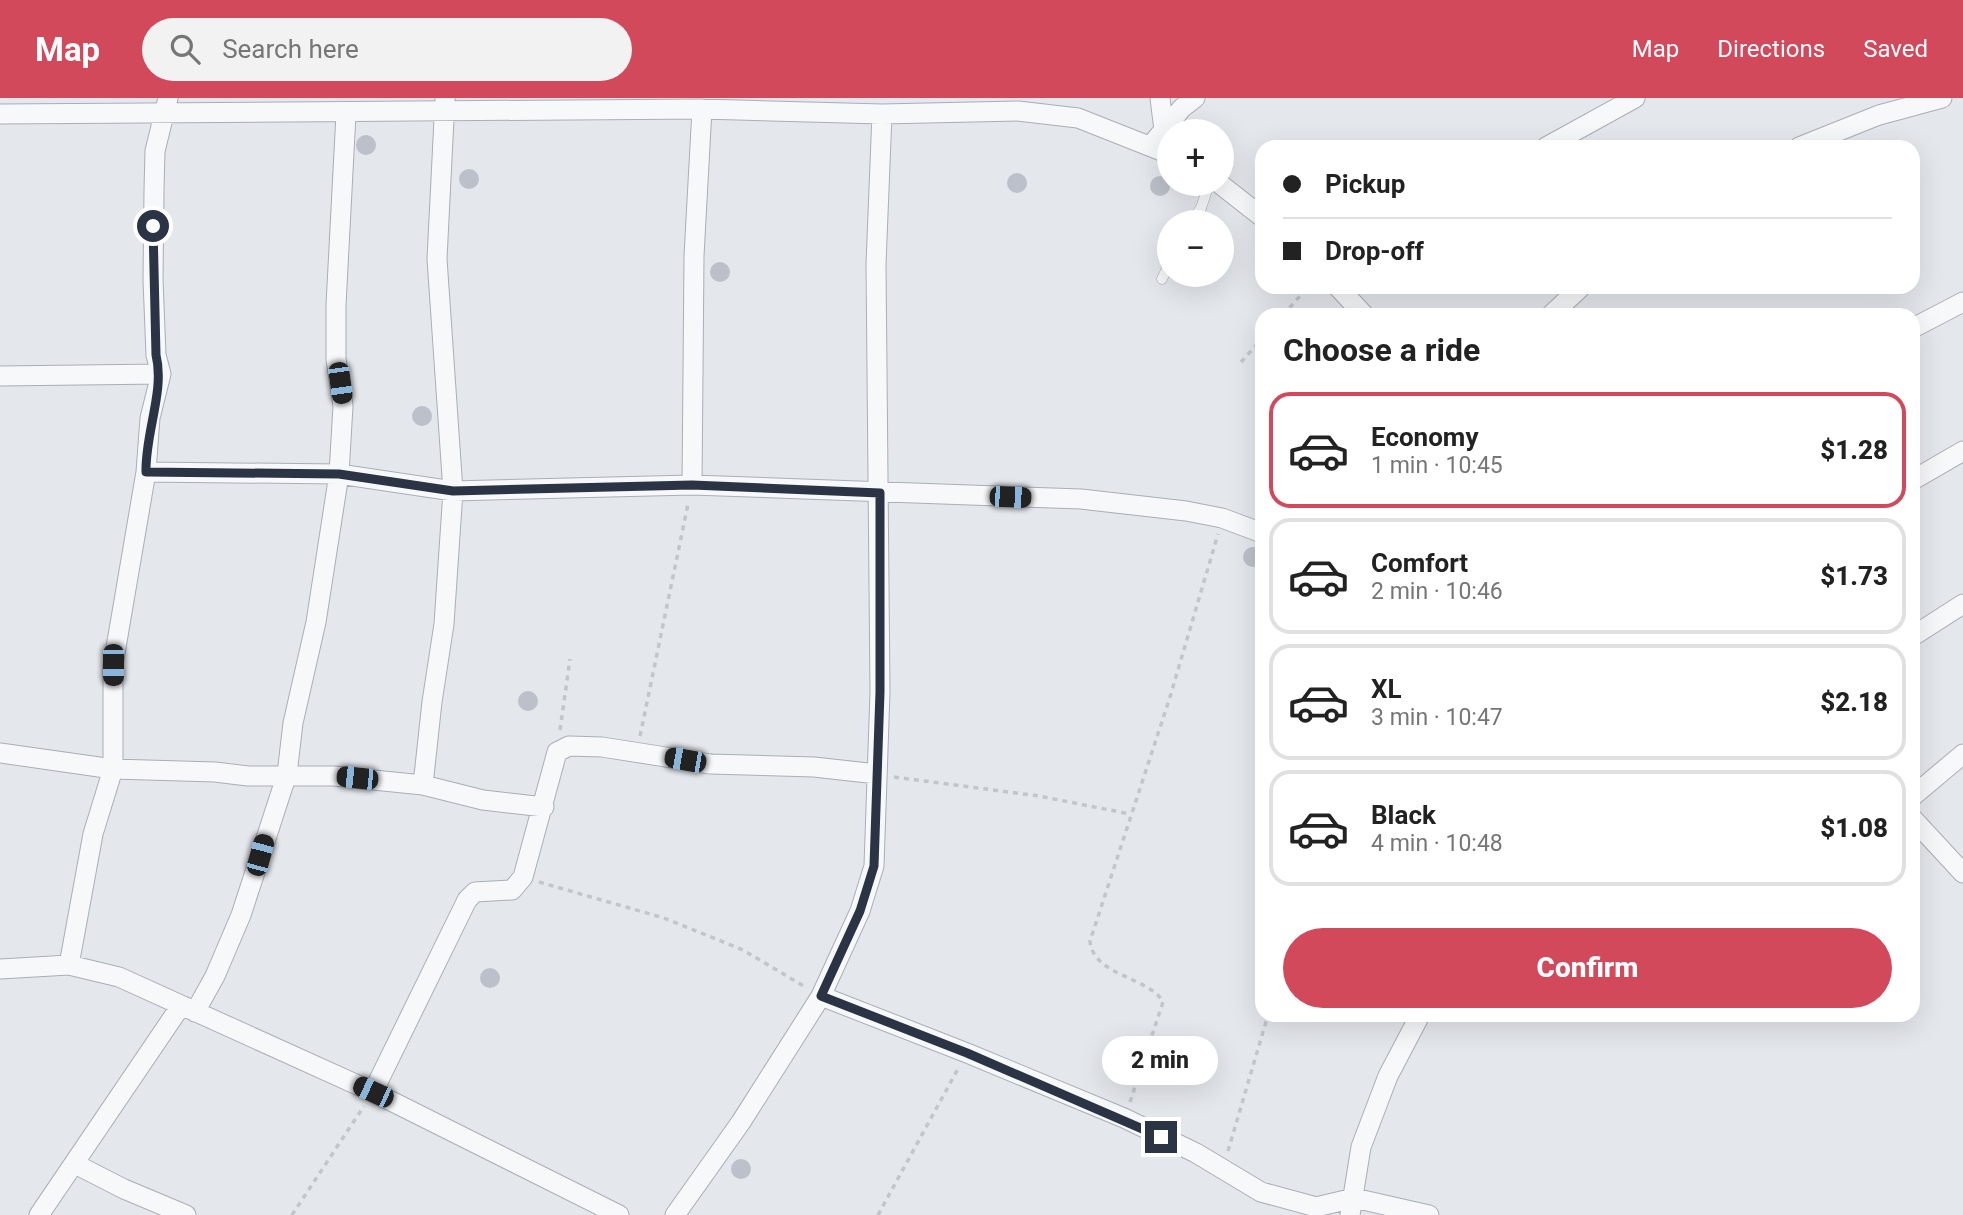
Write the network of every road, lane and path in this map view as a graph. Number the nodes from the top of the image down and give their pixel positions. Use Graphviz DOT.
graph roads {
  1 [pos="1160,98"];
  2 [pos="1195,98"];
  3 [pos="1635,98"];
  4 [pos="1942,98"];
  5 [pos="569,104"];
  6 [pos="167,105"];
  7 [pos="445,105"];
  8 [pos="987,105"];
  9 [pos="702,109"];
  10 [pos="0,114"];
  11 [pos="346,114"];
  12 [pos="882,114"];
  13 [pos="1161,119"];
  14 [pos="1176,119"];
  15 [pos="1559,140"];
  16 [pos="1816,140"];
  17 [pos="1157,142"];
  18 [pos="1234,195"];
  19 [pos="1255,212"];
  20 [pos="1302,294"];
  21 [pos="1344,294"];
  22 [pos="1574,294"];
  23 [pos="1963,302"];
  24 [pos="1289,308"];
  25 [pos="1358,308"];
  26 [pos="1558,308"];
  27 [pos="1920,324"];
  28 [pos="1255,347"];
  29 [pos="1241,362"];
  30 [pos="161,373"];
  31 [pos="0,376"];
  32 [pos="1963,450"];
  33 [pos="146,472"];
  34 [pos="339,474"];
  35 [pos="1920,476"];
  36 [pos="692,485"];
  37 [pos="453,491"];
  38 [pos="880,493"];
  39 [pos="1222,518"];
  40 [pos="1255,530"];
  41 [pos="1963,604"];
  42 [pos="1920,632"];
  43 [pos="570,659"];
  44 [pos="557,752"];
  45 [pos="637,752"];
  46 [pos="0,753"];
  47 [pos="1963,754"];
  48 [pos="113,769"];
  49 [pos="287,774"];
  50 [pos="877,774"];
  51 [pos="423,785"];
  52 [pos="1920,790"];
  53 [pos="544,807"];
  54 [pos="1130,814"];
  55 [pos="1920,827"];
  56 [pos="1963,873"];
  57 [pos="523,877"];
  58 [pos="69,965"];
  59 [pos="0,969"];
  60 [pos="821,996"];
  61 [pos="188,1010"];
  62 [pos="1266,1022"];
  63 [pos="1416,1022"];
  64 [pos="967,1053"];
  65 [pos="373,1092"];
  66 [pos="1124,1118"];
  67 [pos="75,1164"];
  68 [pos="1222,1169"];
  69 [pos="1352,1206"];
  70 [pos="39,1215"];
  71 [pos="186,1215"];
  72 [pos="292,1215"];
  73 [pos="619,1215"];
  74 [pos="675,1215"];
  75 [pos="878,1215"];
  76 [pos="1429,1215"];
  1 -- 13 [label="street"];
  2 -- 14 [label="street"];
  3 -- 15 [label="street"];
  4 -- 16 [label="street"];
  5 -- 7 [label="street"];
  5 -- 9 [label="street"];
  6 -- 10 [label="street"];
  6 -- 11 [label="street"];
  6 -- 30 [label="street"];
  7 -- 11 [label="street"];
  7 -- 37 [label="street"];
  8 -- 12 [label="street"];
  8 -- 17 [label="street"];
  9 -- 12 [label="street"];
  9 -- 36 [label="street"];
  11 -- 34 [label="street"];
  12 -- 38 [label="street"];
  18 -- 19 [label="street"];
  20 -- 24 [label="path"];
  21 -- 25 [label="street"];
  22 -- 26 [label="street"];
  23 -- 27 [label="street"];
  28 -- 29 [label="path"];
  30 -- 31 [label="street"];
  30 -- 33 [label="street"];
  32 -- 35 [label="street"];
  33 -- 34 [label="street"];
  33 -- 48 [label="street"];
  34 -- 37 [label="street"];
  34 -- 49 [label="street"];
  36 -- 37 [label="street"];
  36 -- 38 [label="street"];
  36 -- 45 [label="path"];
  37 -- 51 [label="street"];
  38 -- 39 [label="street"];
  38 -- 50 [label="street"];
  39 -- 40 [label="street"];
  39 -- 54 [label="path"];
  41 -- 42 [label="street"];
  43 -- 44 [label="path"];
  44 -- 45 [label="street"];
  44 -- 53 [label="street"];
  45 -- 50 [label="street"];
  46 -- 48 [label="street"];
  47 -- 52 [label="street"];
  48 -- 49 [label="street"];
  48 -- 58 [label="street"];
  49 -- 51 [label="street"];
  49 -- 61 [label="street"];
  50 -- 54 [label="path"];
  50 -- 60 [label="street"];
  51 -- 53 [label="street"];
  53 -- 57 [label="street"];
  54 -- 66 [label="path"];
  55 -- 56 [label="street"];
  57 -- 60 [label="path"];
  57 -- 65 [label="street"];
  58 -- 59 [label="street"];
  58 -- 61 [label="street"];
  60 -- 64 [label="street"];
  60 -- 74 [label="street"];
  61 -- 65 [label="street"];
  61 -- 67 [label="street"];
  62 -- 68 [label="path"];
  63 -- 69 [label="street"];
  64 -- 66 [label="street"];
  64 -- 75 [label="path"];
  65 -- 72 [label="path"];
  65 -- 73 [label="street"];
  66 -- 68 [label="street"];
  67 -- 70 [label="street"];
  67 -- 71 [label="street"];
  68 -- 69 [label="street"];
  69 -- 76 [label="street"];
}
